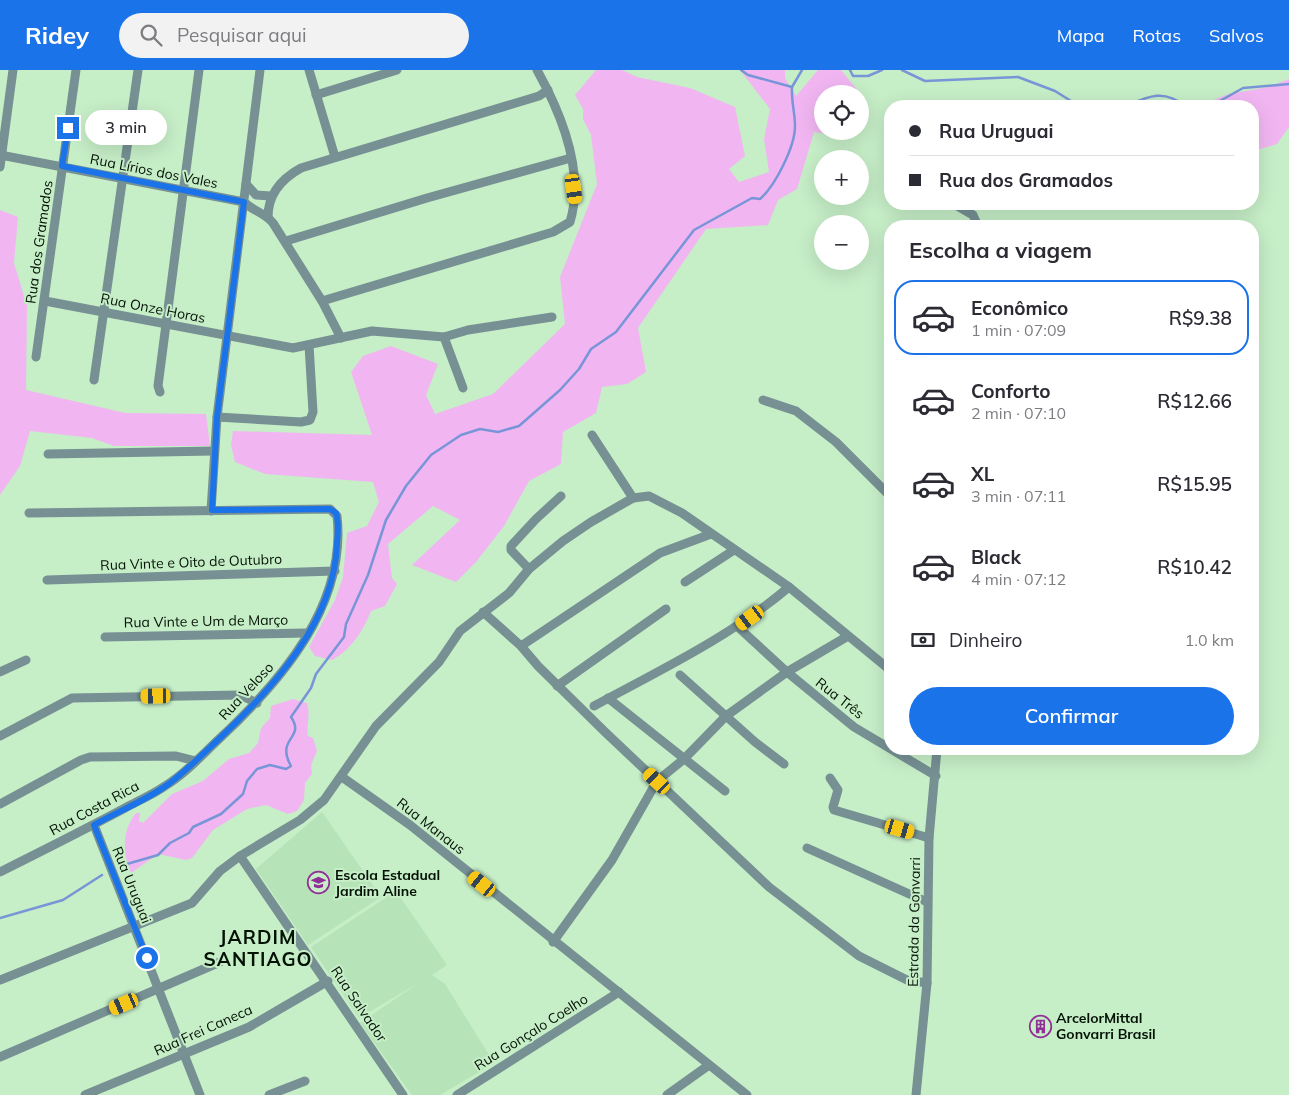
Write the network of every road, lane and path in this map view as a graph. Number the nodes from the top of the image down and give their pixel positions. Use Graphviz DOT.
graph roads {
  1 [pos="13,70"];
  2 [pos="76,70"];
  3 [pos="138,70"];
  4 [pos="199,70"];
  5 [pos="309,70"];
  6 [pos="397,70"];
  7 [pos="537,70"];
  8 [pos="260,72"];
  9 [pos="548,90"];
  10 [pos="316,95"];
  11 [pos="1,155"];
  12 [pos="335,156"];
  13 [pos="571,158"];
  14 [pos="0,166"];
  15 [pos="62,166"];
  16 [pos="122,178"];
  17 [pos="246,184"];
  18 [pos="184,190"];
  19 [pos="271,196"];
  20 [pos="244,202"];
  21 [pos="965,210"];
  22 [pos="268,217"];
  23 [pos="976,220"];
  24 [pos="286,242"];
  25 [pos="45,301"];
  26 [pos="322,302"];
  27 [pos="104,312"];
  28 [pos="552,317"];
  29 [pos="166,324"];
  30 [pos="226,336"];
  31 [pos="444,337"];
  32 [pos="341,338"];
  33 [pos="309,345"];
  34 [pos="36,357"];
  35 [pos="94,380"];
  36 [pos="463,388"];
  37 [pos="160,392"];
  38 [pos="763,400"];
  39 [pos="217,417"];
  40 [pos="592,434"];
  41 [pos="214,451"];
  42 [pos="48,454"];
  43 [pos="884,490"];
  44 [pos="561,496"];
  45 [pos="633,498"];
  46 [pos="212,510"];
  47 [pos="29,513"];
  48 [pos="711,534"];
  49 [pos="734,550"];
  50 [pos="529,569"];
  51 [pos="335,571"];
  52 [pos="48,580"];
  53 [pos="685,582"];
  54 [pos="789,588"];
  55 [pos="666,609"];
  56 [pos="483,612"];
  57 [pos="738,627"];
  58 [pos="307,633"];
  59 [pos="848,636"];
  60 [pos="105,637"];
  61 [pos="521,646"];
  62 [pos="26,660"];
  63 [pos="884,665"];
  64 [pos="0,672"];
  65 [pos="787,672"];
  66 [pos="680,675"];
  67 [pos="557,686"];
  68 [pos="608,698"];
  69 [pos="257,703"];
  70 [pos="594,706"];
  71 [pos="726,716"];
  72 [pos="0,736"];
  73 [pos="884,745"];
  74 [pos="901,755"];
  75 [pos="937,755"];
  76 [pos="684,759"];
  77 [pos="196,760"];
  78 [pos="784,764"];
  79 [pos="936,776"];
  80 [pos="342,777"];
  81 [pos="830,778"];
  82 [pos="657,781"];
  83 [pos="725,791"];
  84 [pos="0,804"];
  85 [pos="94,825"];
  86 [pos="930,838"];
  87 [pos="808,848"];
  88 [pos="240,856"];
  89 [pos="0,872"];
  90 [pos="927,902"];
  91 [pos="134,927"];
  92 [pos="553,942"];
  93 [pos="220,962"];
  94 [pos="0,980"];
  95 [pos="328,981"];
  96 [pos="927,983"];
  97 [pos="160,989"];
  98 [pos="619,992"];
  99 [pos="184,1054"];
  100 [pos="0,1057"];
  101 [pos="709,1065"];
  102 [pos="305,1081"];
  103 [pos="85,1095"];
  104 [pos="200,1095"];
  105 [pos="269,1095"];
  106 [pos="403,1095"];
  107 [pos="457,1095"];
  108 [pos="667,1095"];
  109 [pos="747,1095"];
  110 [pos="916,1095"];
  1 -- 11 [label="street"];
  2 -- 15 [label="street, Rua dos Gramados"];
  3 -- 16 [label="street"];
  4 -- 18 [label="street"];
  5 -- 10 [label="street"];
  6 -- 10 [label="street"];
  7 -- 9 [label="street"];
  8 -- 17 [label="street"];
  9 -- 12 [label="street"];
  9 -- 13 [label="street"];
  10 -- 12 [label="street"];
  11 -- 14 [label="street"];
  11 -- 15 [label="street, Rua Lírios dos Vales"];
  12 -- 19 [label="street"];
  13 -- 24 [label="street"];
  13 -- 26 [label="street"];
  15 -- 16 [label="street, Rua Lírios dos Vales"];
  15 -- 25 [label="street, Rua dos Gramados"];
  16 -- 18 [label="street, Rua Lírios dos Vales"];
  16 -- 27 [label="street"];
  17 -- 19 [label="street"];
  17 -- 20 [label="street"];
  18 -- 20 [label="street, Rua Lírios dos Vales"];
  18 -- 29 [label="street"];
  19 -- 22 [label="street"];
  20 -- 22 [label="street"];
  20 -- 30 [label="street"];
  21 -- 23 [label="street"];
  22 -- 24 [label="street"];
  24 -- 26 [label="street"];
  25 -- 27 [label="street, Rua Onze Horas"];
  25 -- 34 [label="street, Rua dos Gramados"];
  26 -- 32 [label="street"];
  27 -- 29 [label="street, Rua Onze Horas"];
  27 -- 35 [label="street"];
  28 -- 31 [label="street, Rua Onze Horas"];
  29 -- 30 [label="street, Rua Onze Horas"];
  29 -- 37 [label="street"];
  30 -- 33 [label="street, Rua Onze Horas"];
  30 -- 39 [label="street"];
  31 -- 32 [label="street, Rua Onze Horas"];
  31 -- 36 [label="street"];
  32 -- 33 [label="street, Rua Onze Horas"];
  33 -- 39 [label="street"];
  38 -- 43 [label="street"];
  39 -- 41 [label="street"];
  40 -- 45 [label="street"];
  41 -- 42 [label="street"];
  41 -- 46 [label="street"];
  44 -- 50 [label="street"];
  45 -- 48 [label="street"];
  45 -- 50 [label="street"];
  46 -- 47 [label="street"];
  46 -- 51 [label="street, Rua Veloso"];
  48 -- 49 [label="street"];
  48 -- 61 [label="street"];
  49 -- 53 [label="street"];
  49 -- 54 [label="street"];
  50 -- 56 [label="street"];
  51 -- 52 [label="street, Rua Vinte e Oito de Outubro"];
  51 -- 58 [label="street, Rua Veloso"];
  54 -- 57 [label="street"];
  54 -- 59 [label="street"];
  55 -- 67 [label="street"];
  56 -- 61 [label="street"];
  56 -- 80 [label="street"];
  57 -- 65 [label="street, Rua Três"];
  57 -- 68 [label="street"];
  58 -- 60 [label="street, Rua Vinte e Um de Março"];
  58 -- 69 [label="street, Rua Veloso"];
  59 -- 63 [label="street"];
  59 -- 65 [label="street"];
  61 -- 67 [label="street"];
  62 -- 64 [label="street"];
  65 -- 71 [label="street"];
  65 -- 73 [label="street, Rua Três"];
  66 -- 71 [label="street"];
  67 -- 82 [label="street"];
  68 -- 70 [label="street"];
  68 -- 76 [label="street"];
  69 -- 72 [label="street"];
  69 -- 77 [label="street, Rua Veloso"];
  71 -- 76 [label="street"];
  71 -- 78 [label="street"];
  74 -- 79 [label="street, Rua Três"];
  75 -- 79 [label="street, Estrada da Gonvarri"];
  76 -- 82 [label="street"];
  76 -- 83 [label="street"];
  77 -- 84 [label="street"];
  77 -- 85 [label="street, Rua Costa Rica"];
  79 -- 86 [label="street, Estrada da Gonvarri"];
  80 -- 88 [label="street"];
  80 -- 92 [label="street, Rua Manaus"];
  81 -- 86 [label="street"];
  82 -- 92 [label="street"];
  82 -- 96 [label="street"];
  85 -- 89 [label="street, Rua Costa Rica"];
  85 -- 91 [label="street, Rua Uruguai"];
  86 -- 90 [label="street, Estrada da Gonvarri"];
  87 -- 90 [label="street"];
  88 -- 91 [label="street"];
  88 -- 95 [label="street, Rua Salvador"];
  90 -- 96 [label="street, Estrada da Gonvarri"];
  91 -- 94 [label="street"];
  91 -- 97 [label="street, Rua Uruguai"];
  92 -- 98 [label="street, Rua Manaus"];
  93 -- 97 [label="street"];
  95 -- 99 [label="street, Rua Frei Caneca"];
  95 -- 106 [label="street, Rua Salvador"];
  96 -- 110 [label="street, Estrada da Gonvarri"];
  97 -- 99 [label="street, Rua Uruguai"];
  97 -- 100 [label="street"];
  98 -- 101 [label="street, Rua Manaus"];
  98 -- 107 [label="street, Rua Gonçalo Coelho"];
  99 -- 103 [label="street, Rua Frei Caneca"];
  99 -- 104 [label="street, Rua Uruguai"];
  101 -- 108 [label="street"];
  101 -- 109 [label="street, Rua Manaus"];
  102 -- 105 [label="street"];
}
